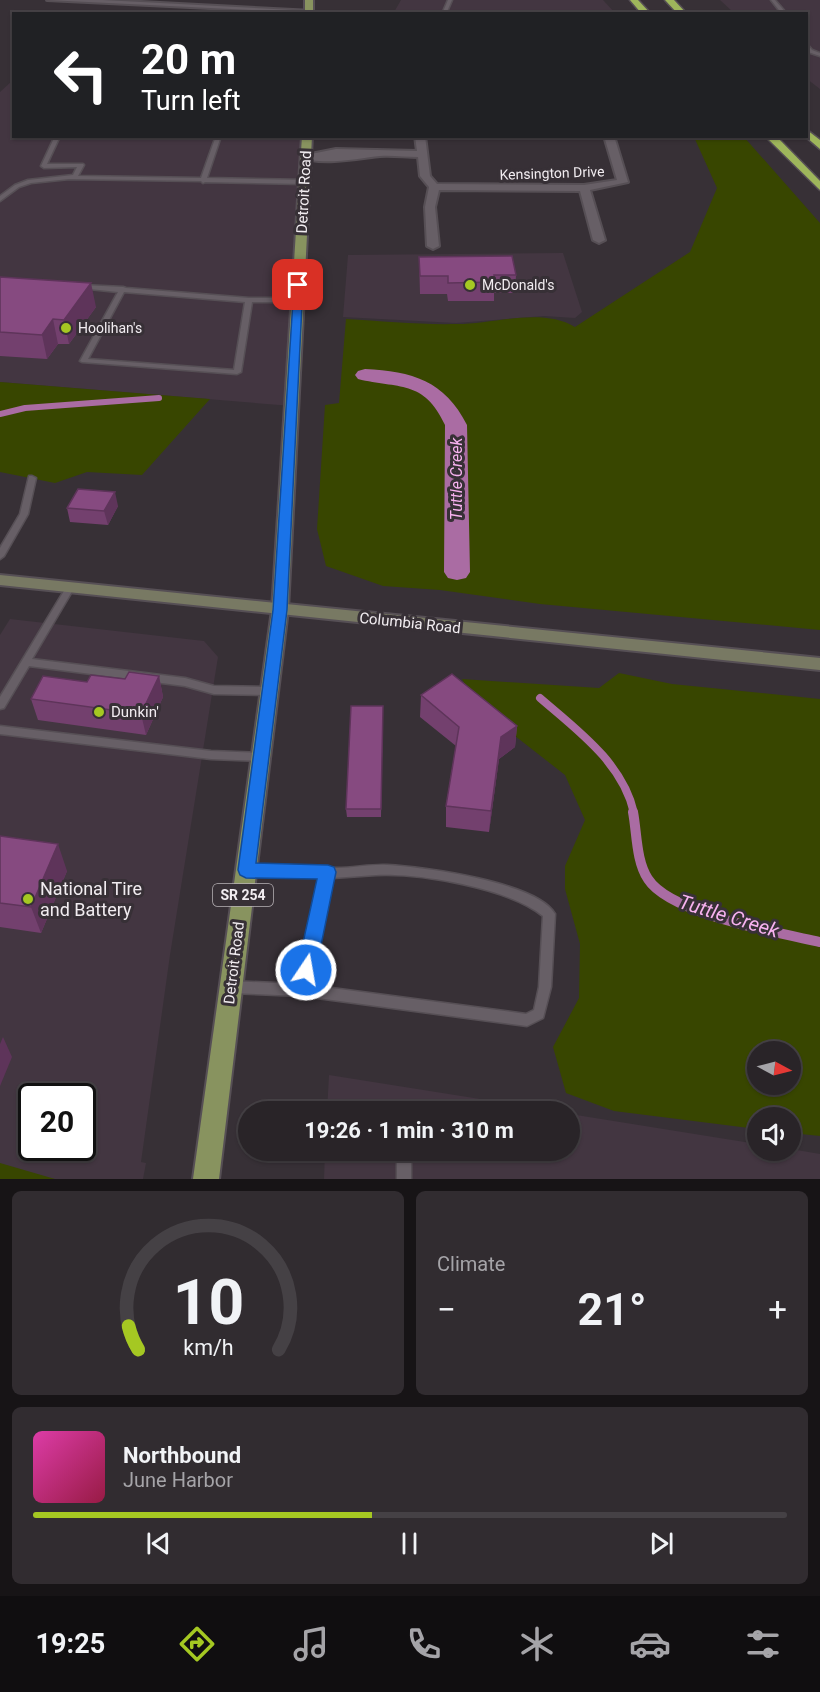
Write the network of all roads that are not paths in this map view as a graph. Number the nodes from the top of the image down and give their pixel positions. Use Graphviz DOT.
graph roads {
  1 [pos="51,0"];
  2 [pos="309,0"];
  3 [pos="634,0"];
  4 [pos="669,0"];
  5 [pos="773,0"];
  6 [pos="198,8"];
  7 [pos="219,12"];
  8 [pos="309,12"];
  9 [pos="645,12"];
  10 [pos="681,12"];
  11 [pos="783,12"];
  12 [pos="808,47"];
  13 [pos="820,55"];
  14 [pos="808,122"];
  15 [pos="820,131"];
  16 [pos="808,134"];
  17 [pos="57,138"];
  18 [pos="218,138"];
  19 [pos="307,138"];
  20 [pos="420,138"];
  21 [pos="610,138"];
  22 [pos="772,138"];
  23 [pos="820,146"];
  24 [pos="422,154"];
  25 [pos="306,156"];
  26 [pos="75,177"];
  27 [pos="203,181"];
  28 [pos="305,182"];
  29 [pos="434,187"];
  30 [pos="820,187"];
  31 [pos="584,188"];
  32 [pos="0,199"];
  33 [pos="599,240"];
  34 [pos="433,246"];
  35 [pos="78,287"];
  36 [pos="123,289"];
  37 [pos="249,300"];
  38 [pos="298,300"];
  39 [pos="32,478"];
  40 [pos="0,556"];
  41 [pos="0,580"];
  42 [pos="70,588"];
  43 [pos="280,610"];
  44 [pos="26,662"];
  45 [pos="820,664"];
  46 [pos="269,692"];
  47 [pos="0,705"];
  48 [pos="0,730"];
  49 [pos="261,757"];
  50 [pos="246,870"];
  51 [pos="328,872"];
  52 [pos="231,987"];
  53 [pos="302,990"];
  54 [pos="404,1161"];
  55 [pos="206,1179"];
  56 [pos="404,1179"];
  1 -- 6 [label="street"];
  2 -- 8 [label="main road"];
  3 -- 9 [label="highway"];
  4 -- 10 [label="highway"];
  5 -- 11 [label="lane"];
  6 -- 7 [label="street"];
  6 -- 8 [label="street"];
  12 -- 13 [label="lane"];
  14 -- 15 [label="highway"];
  16 -- 23 [label="highway"];
  17 -- 26 [label="lane"];
  18 -- 27 [label="lane"];
  19 -- 25 [label="main road, Detroit Road / SR 254"];
  20 -- 24 [label="street"];
  21 -- 31 [label="street, Kensington Drive"];
  22 -- 30 [label="highway"];
  24 -- 25 [label="street"];
  24 -- 29 [label="street"];
  25 -- 28 [label="main road, Detroit Road / SR 254"];
  26 -- 27 [label="lane"];
  26 -- 32 [label="lane"];
  27 -- 28 [label="lane"];
  28 -- 38 [label="main road, Detroit Road / SR 254"];
  29 -- 31 [label="street, Kensington Drive"];
  29 -- 34 [label="street"];
  31 -- 33 [label="street"];
  35 -- 36 [label="lane"];
  36 -- 37 [label="lane"];
  36 -- 37 [label="lane"];
  37 -- 38 [label="lane"];
  38 -- 43 [label="main road, Detroit Road / SR 254"];
  39 -- 40 [label="lane"];
  41 -- 42 [label="main road, Columbia Road"];
  42 -- 43 [label="main road, Columbia Road"];
  42 -- 44 [label="lane"];
  43 -- 45 [label="main road, Columbia Road"];
  43 -- 46 [label="main road, Detroit Road / SR 254"];
  44 -- 46 [label="lane"];
  44 -- 47 [label="lane"];
  46 -- 49 [label="main road, Detroit Road / SR 254"];
  48 -- 49 [label="lane"];
  49 -- 50 [label="main road, Detroit Road / SR 254"];
  50 -- 51 [label="lane"];
  50 -- 52 [label="main road, Detroit Road / SR 254"];
  51 -- 53 [label="lane"];
  51 -- 53 [label="lane"];
  52 -- 53 [label="lane"];
  52 -- 55 [label="main road, Detroit Road / SR 254"];
  54 -- 56 [label="lane"];
}
